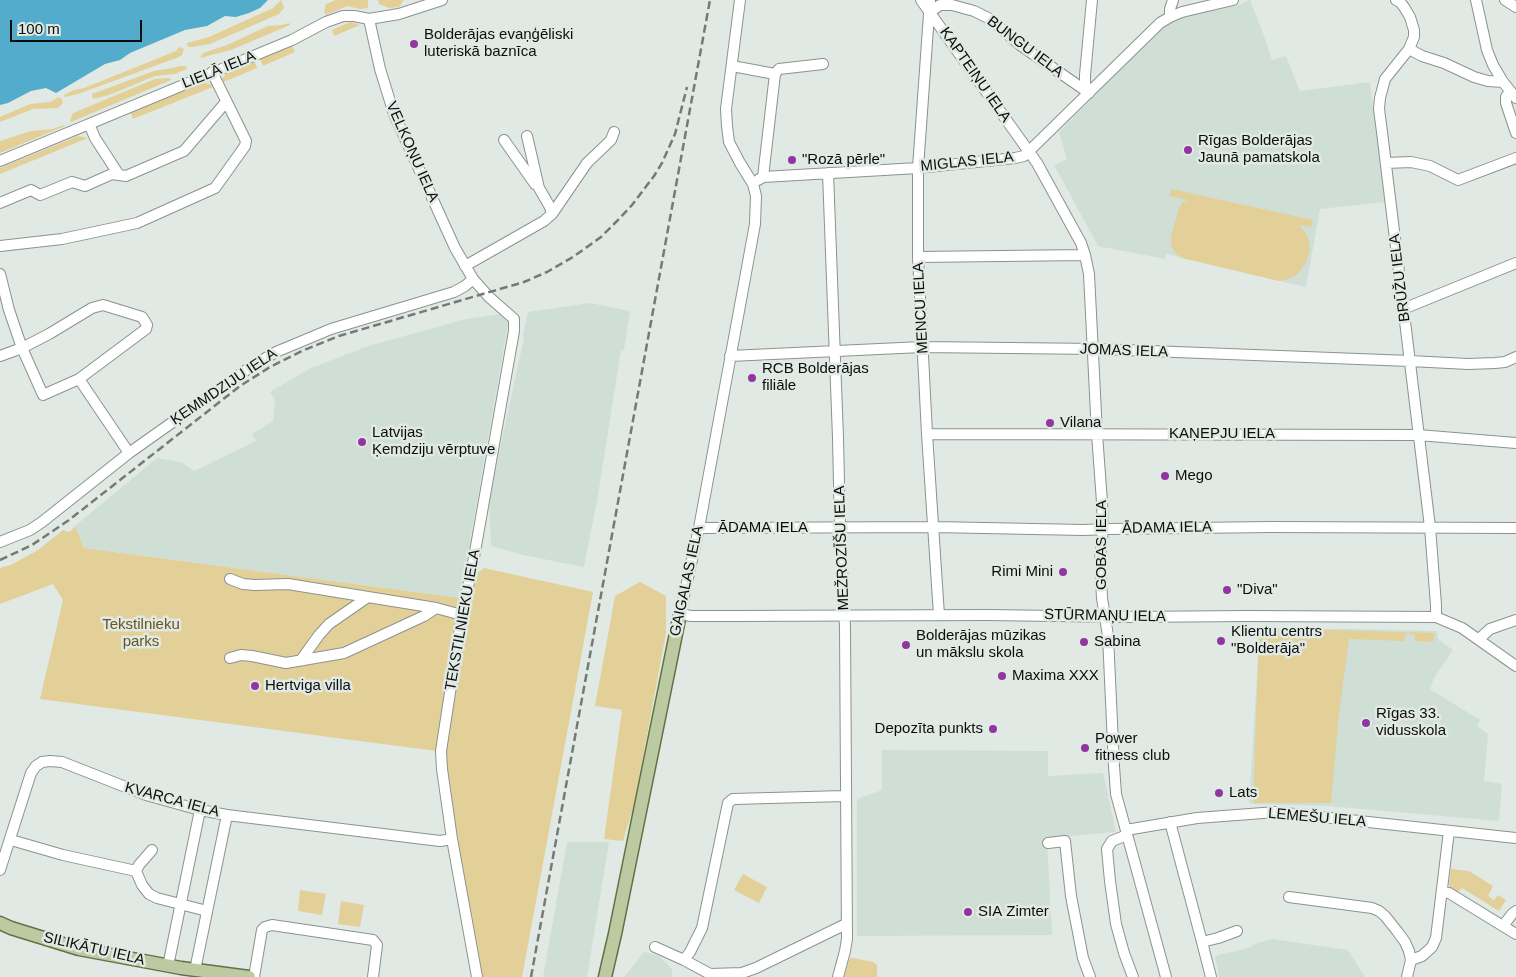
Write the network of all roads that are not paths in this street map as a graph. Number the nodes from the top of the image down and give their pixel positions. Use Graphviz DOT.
graph roads {
  1 [pos="442,0"];
  2 [pos="740,0"];
  3 [pos="921,0"];
  4 [pos="930,0"];
  5 [pos="1092,0"];
  6 [pos="1173,0"];
  7 [pos="1233,0"];
  8 [pos="1396,0"];
  9 [pos="1476,0"];
  10 [pos="1505,0"];
  11 [pos="1516,7"];
  12 [pos="930,12"];
  13 [pos="1170,17"];
  14 [pos="369,19"];
  15 [pos="1410,49"];
  16 [pos="823,64"];
  17 [pos="732,66"];
  18 [pos="212,72"];
  19 [pos="775,74"];
  20 [pos="1504,82"];
  21 [pos="1089,93"];
  22 [pos="1513,94"];
  23 [pos="226,102"];
  24 [pos="89,124"];
  25 [pos="614,132"];
  26 [pos="1516,133"];
  27 [pos="527,136"];
  28 [pos="504,140"];
  29 [pos="1029,151"];
  30 [pos="1516,158"];
  31 [pos="0,161"];
  32 [pos="1386,163"];
  33 [pos="918,168"];
  34 [pos="828,173"];
  35 [pos="119,175"];
  36 [pos="763,177"];
  37 [pos="752,184"];
  38 [pos="539,188"];
  39 [pos="0,203"];
  40 [pos="552,214"];
  41 [pos="0,246"];
  42 [pos="1085,255"];
  43 [pos="918,258"];
  44 [pos="1516,264"];
  45 [pos="465,266"];
  46 [pos="0,274"];
  47 [pos="473,279"];
  48 [pos="1403,309"];
  49 [pos="922,347"];
  50 [pos="22,348"];
  51 [pos="1093,349"];
  52 [pos="835,351"];
  53 [pos="0,356"];
  54 [pos="730,356"];
  55 [pos="1516,358"];
  56 [pos="1410,361"];
  57 [pos="79,379"];
  58 [pos="927,434"];
  59 [pos="1096,434"];
  60 [pos="1418,434"];
  61 [pos="1516,443"];
  62 [pos="129,453"];
  63 [pos="699,528"];
  64 [pos="840,528"];
  65 [pos="934,528"];
  66 [pos="1430,528"];
  67 [pos="1516,528"];
  68 [pos="1103,529"];
  69 [pos="0,542"];
  70 [pos="230,579"];
  71 [pos="368,597"];
  72 [pos="436,608"];
  73 [pos="680,614"];
  74 [pos="462,615"];
  75 [pos="845,615"];
  76 [pos="939,615"];
  77 [pos="1105,616"];
  78 [pos="1436,617"];
  79 [pos="1516,620"];
  80 [pos="1479,639"];
  81 [pos="230,658"];
  82 [pos="301,660"];
  83 [pos="1516,666"];
  84 [pos="845,796"];
  85 [pos="200,810"];
  86 [pos="226,814"];
  87 [pos="1170,822"];
  88 [pos="1449,831"];
  89 [pos="1127,832"];
  90 [pos="1516,838"];
  91 [pos="452,839"];
  92 [pos="11,840"];
  93 [pos="1048,843"];
  94 [pos="152,850"];
  95 [pos="0,870"];
  96 [pos="136,871"];
  97 [pos="1442,892"];
  98 [pos="1289,897"];
  99 [pos="181,905"];
  100 [pos="207,911"];
  101 [pos="1516,911"];
  102 [pos="0,923"];
  103 [pos="846,924"];
  104 [pos="1503,926"];
  105 [pos="1238,931"];
  106 [pos="1516,934"];
  107 [pos="1202,942"];
  108 [pos="655,947"];
  109 [pos="684,960"];
  110 [pos="1411,960"];
  111 [pos="168,966"];
  112 [pos="195,970"];
  113 [pos="181,973"];
  114 [pos="249,977"];
  115 [pos="254,977"];
  116 [pos="374,977"];
  117 [pos="477,977"];
  118 [pos="605,977"];
  119 [pos="838,977"];
  120 [pos="1090,977"];
  121 [pos="1133,977"];
  122 [pos="1166,977"];
  123 [pos="1211,977"];
  124 [pos="1407,977"];
  1 -- 14 [label="street, LIELĀ IELA"];
  2 -- 17 [label="street"];
  3 -- 12 [label="street, KAPTEIŅU IELA"];
  4 -- 12 [label="street, MENCU IELA"];
  5 -- 21 [label="street"];
  6 -- 13 [label="street"];
  7 -- 13 [label="street, MIGLAS IELA"];
  8 -- 15 [label="street"];
  9 -- 20 [label="street"];
  10 -- 11 [label="street"];
  12 -- 21 [label="street, BUNGU IELA"];
  12 -- 29 [label="street, KAPTEIŅU IELA"];
  12 -- 33 [label="street, MENCU IELA"];
  13 -- 21 [label="street, MIGLAS IELA"];
  14 -- 18 [label="street, LIELĀ IELA"];
  14 -- 45 [label="street, VELKOŅU IELA"];
  15 -- 20 [label="street"];
  15 -- 32 [label="street, BRŪŽU IELA"];
  16 -- 19 [label="street"];
  17 -- 19 [label="street"];
  17 -- 37 [label="street"];
  18 -- 23 [label="street"];
  18 -- 24 [label="street, LIELĀ IELA"];
  19 -- 36 [label="street"];
  20 -- 22 [label="street"];
  21 -- 29 [label="street, MIGLAS IELA"];
  22 -- 26 [label="street"];
  23 -- 35 [label="street"];
  23 -- 41 [label="street"];
  24 -- 31 [label="street, LIELĀ IELA"];
  24 -- 35 [label="street"];
  25 -- 40 [label="street"];
  27 -- 38 [label="street"];
  28 -- 38 [label="street"];
  29 -- 33 [label="street, MIGLAS IELA"];
  29 -- 42 [label="street, GOBAS IELA"];
  30 -- 32 [label="street"];
  32 -- 48 [label="street, BRŪŽU IELA"];
  33 -- 34 [label="street, MIGLAS IELA"];
  33 -- 43 [label="street, MENCU IELA"];
  34 -- 36 [label="street, MIGLAS IELA"];
  34 -- 52 [label="street, MEŽROZĪŠU IELA"];
  35 -- 39 [label="street"];
  36 -- 37 [label="street"];
  37 -- 54 [label="street, GAIGALAS IELA"];
  38 -- 40 [label="street"];
  40 -- 45 [label="street"];
  42 -- 43 [label="street"];
  42 -- 51 [label="street, GOBAS IELA"];
  43 -- 49 [label="street, MENCU IELA"];
  44 -- 48 [label="street"];
  45 -- 47 [label="street, VELKOŅU IELA"];
  46 -- 50 [label="street"];
  47 -- 62 [label="street, ĶEMMDZIJU IELA"];
  47 -- 74 [label="street, TEKSTILNIEKU IELA"];
  48 -- 56 [label="street, BRŪŽU IELA"];
  49 -- 51 [label="street, JOMAS IELA"];
  49 -- 52 [label="street, JOMAS IELA"];
  49 -- 58 [label="street, MENCU IELA"];
  50 -- 53 [label="street"];
  50 -- 57 [label="street"];
  50 -- 57 [label="street"];
  51 -- 56 [label="street, JOMAS IELA"];
  51 -- 59 [label="street, GOBAS IELA"];
  52 -- 54 [label="street, JOMAS IELA"];
  52 -- 64 [label="street, MEŽROZĪŠU IELA"];
  54 -- 63 [label="street, GAIGALAS IELA"];
  55 -- 56 [label="street, JOMAS IELA"];
  56 -- 60 [label="street, BRŪŽU IELA"];
  57 -- 62 [label="street"];
  58 -- 59 [label="street, KAŅEPJU IELA"];
  58 -- 65 [label="street, MENCU IELA"];
  59 -- 60 [label="street, KAŅEPJU IELA"];
  59 -- 68 [label="street, GOBAS IELA"];
  60 -- 61 [label="street, KAŅEPJU IELA"];
  60 -- 66 [label="street, BRŪŽU IELA"];
  62 -- 69 [label="street, ĶEMMDZIJU IELA"];
  63 -- 64 [label="street, ĀDAMA IELA"];
  63 -- 73 [label="street, GAIGALAS IELA"];
  64 -- 65 [label="street, ĀDAMA IELA"];
  64 -- 75 [label="street, MEŽROZĪŠU IELA"];
  65 -- 68 [label="street, ĀDAMA IELA"];
  65 -- 76 [label="street, MENCU IELA"];
  66 -- 67 [label="street, ĀDAMA IELA"];
  66 -- 68 [label="street, ĀDAMA IELA"];
  66 -- 78 [label="street, BRŪŽU IELA"];
  68 -- 77 [label="street, GOBAS IELA"];
  70 -- 71 [label="street"];
  71 -- 72 [label="street"];
  71 -- 82 [label="street"];
  72 -- 74 [label="street"];
  72 -- 82 [label="street"];
  73 -- 75 [label="street, STŪRMAŅU IELA"];
  73 -- 118 [label="main road, GAIGALAS IELA"];
  74 -- 91 [label="street, TEKSTILNIEKU IELA"];
  75 -- 76 [label="street, STŪRMAŅU IELA"];
  75 -- 84 [label="street, MEŽROZĪŠU IELA"];
  76 -- 77 [label="street, STŪRMAŅU IELA"];
  77 -- 78 [label="street, STŪRMAŅU IELA"];
  77 -- 89 [label="street, GOBAS IELA"];
  78 -- 80 [label="street, STŪRMAŅU IELA"];
  79 -- 80 [label="street"];
  80 -- 83 [label="street, STŪRMAŅU IELA"];
  81 -- 82 [label="street"];
  84 -- 103 [label="street, MEŽROZĪŠU IELA"];
  84 -- 109 [label="street"];
  85 -- 86 [label="street, KVARCA IELA"];
  85 -- 92 [label="street, KVARCA IELA"];
  85 -- 99 [label="street"];
  86 -- 91 [label="street, KVARCA IELA"];
  86 -- 100 [label="street"];
  87 -- 88 [label="street, LEMEŠU IELA"];
  87 -- 89 [label="street, LEMEŠU IELA"];
  87 -- 107 [label="street"];
  88 -- 90 [label="street, LEMEŠU IELA"];
  88 -- 97 [label="street"];
  89 -- 121 [label="street"];
  89 -- 122 [label="street, GOBAS IELA"];
  91 -- 117 [label="street, TEKSTILNIEKU IELA"];
  92 -- 95 [label="street, KVARCA IELA"];
  92 -- 96 [label="street"];
  93 -- 120 [label="street"];
  94 -- 96 [label="street"];
  96 -- 99 [label="street"];
  97 -- 104 [label="street"];
  97 -- 110 [label="street"];
  98 -- 110 [label="street"];
  99 -- 100 [label="street"];
  99 -- 111 [label="street"];
  100 -- 112 [label="street"];
  101 -- 104 [label="street"];
  102 -- 111 [label="main road, SILIKĀTU IELA"];
  103 -- 109 [label="street"];
  103 -- 119 [label="street, MEŽROZĪŠU IELA"];
  104 -- 106 [label="street"];
  105 -- 107 [label="street"];
  107 -- 123 [label="street"];
  108 -- 109 [label="street"];
  110 -- 124 [label="street"];
  111 -- 113 [label="main road, SILIKĀTU IELA"];
  112 -- 113 [label="main road, SILIKĀTU IELA"];
  112 -- 114 [label="main road, SILIKĀTU IELA"];
  115 -- 116 [label="street"];
}
